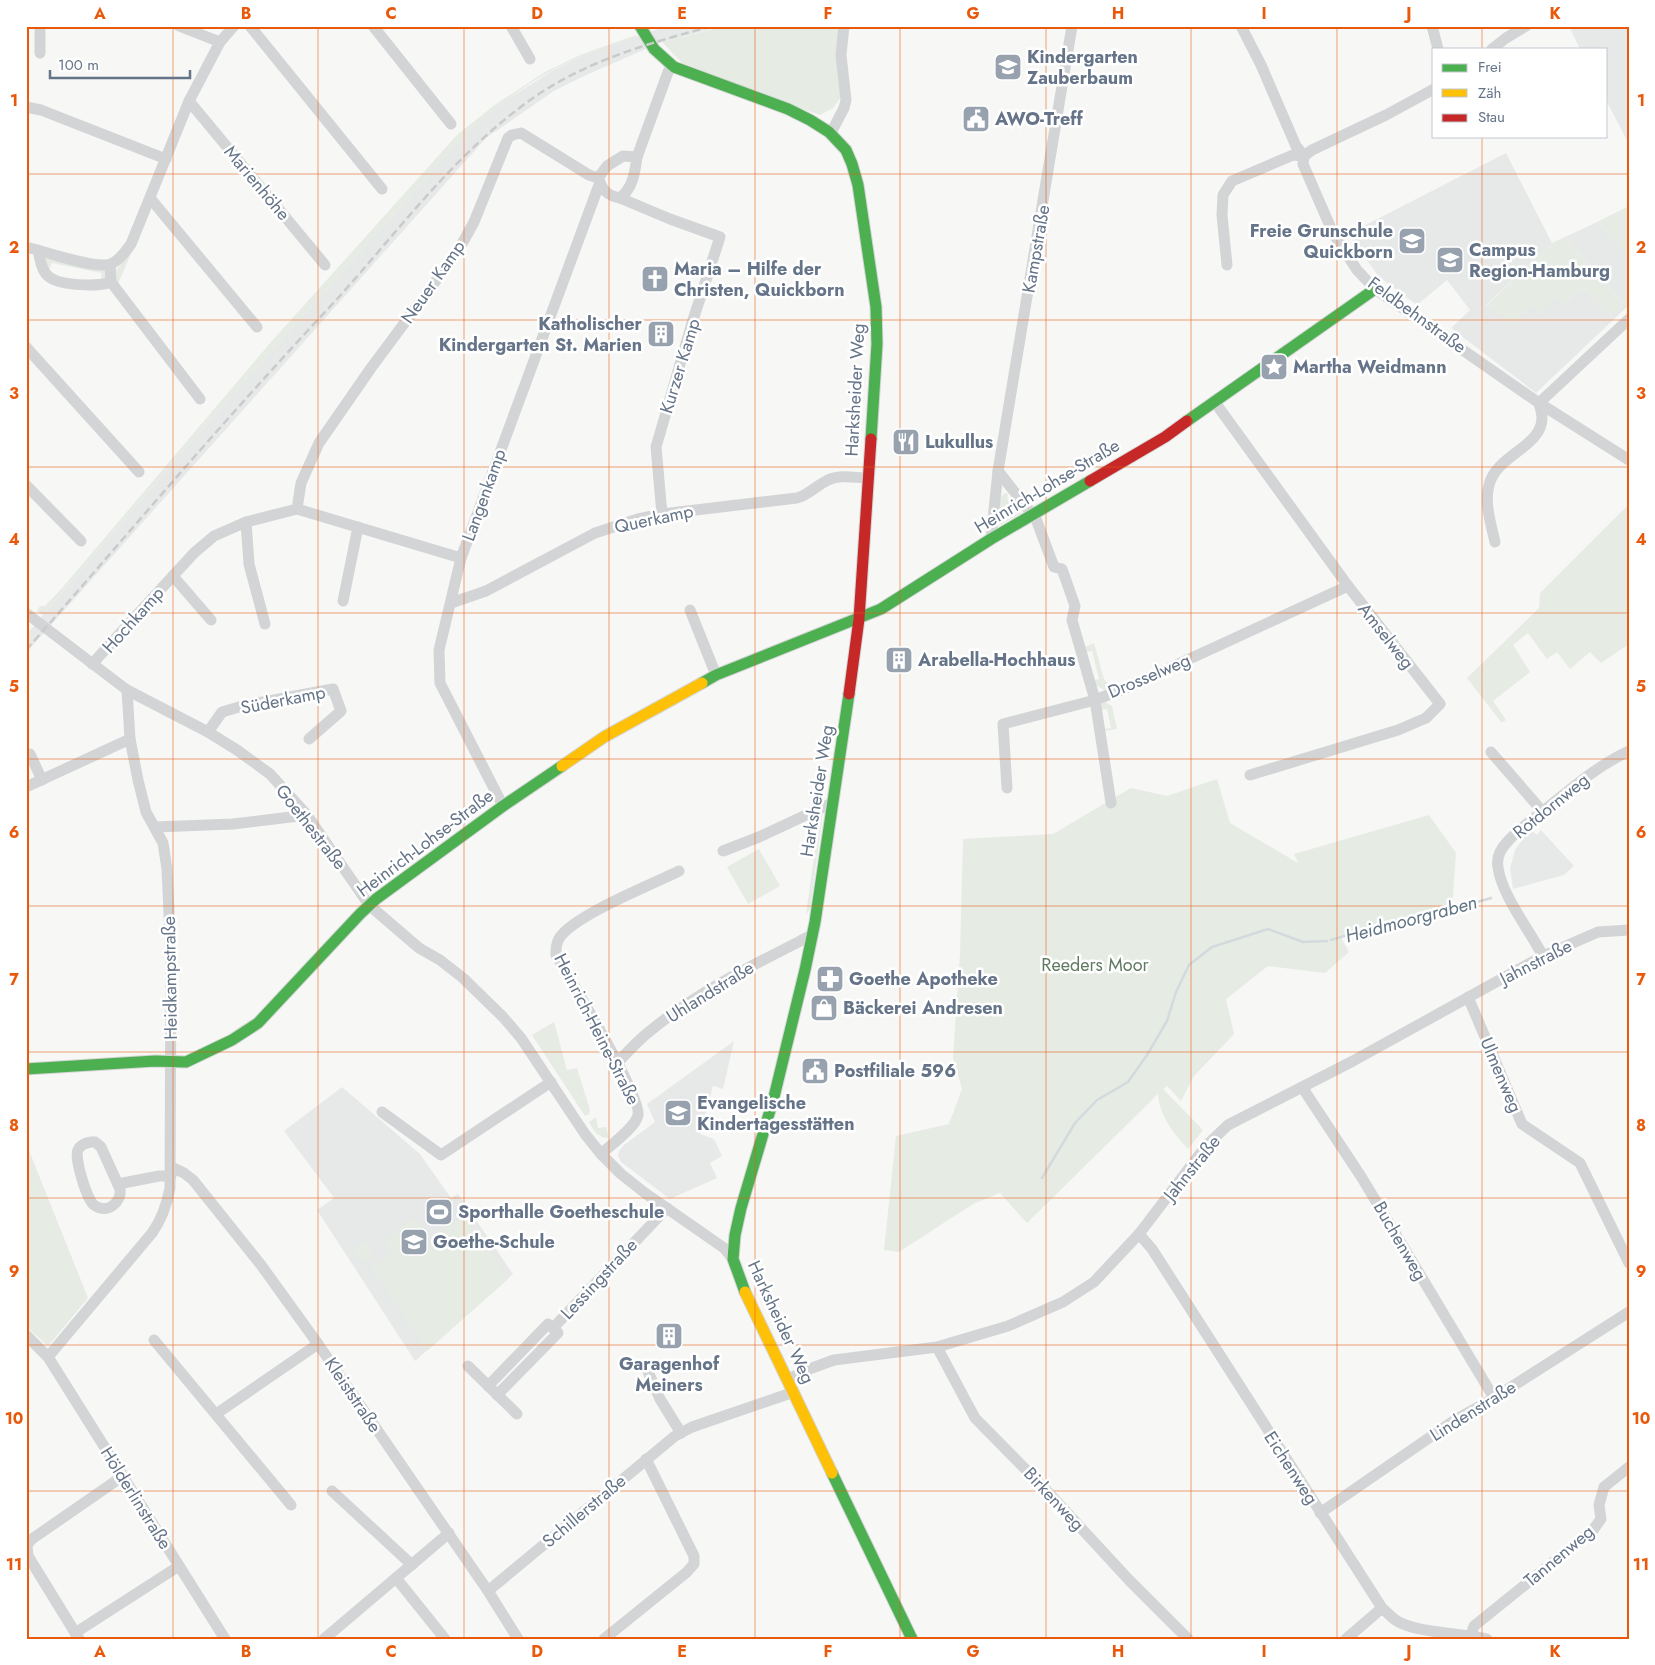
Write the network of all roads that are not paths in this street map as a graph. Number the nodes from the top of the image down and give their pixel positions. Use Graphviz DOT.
graph roads {
  1 [pos="40,26"];
  2 [pos="179,26"];
  3 [pos="234,26"];
  4 [pos="250,26"];
  5 [pos="373,26"];
  6 [pos="512,26"];
  7 [pos="640,26"];
  8 [pos="844,26"];
  9 [pos="1072,26"];
  10 [pos="1241,26"];
  11 [pos="1432,26"];
  12 [pos="1526,26"];
  13 [pos="220,42"];
  14 [pos="1438,48"];
  15 [pos="1493,48"];
  16 [pos="40,53"];
  17 [pos="530,59"];
  18 [pos="672,66"];
  19 [pos="1432,90"];
  20 [pos="189,101"];
  21 [pos="26,107"];
  22 [pos="451,124"];
  23 [pos="831,133"];
  24 [pos="1304,156"];
  25 [pos="637,157"];
  26 [pos="166,160"];
  27 [pos="599,180"];
  28 [pos="382,189"];
  29 [pos="150,198"];
  30 [pos="620,198"];
  31 [pos="26,246"];
  32 [pos="38,250"];
  33 [pos="110,264"];
  34 [pos="325,264"];
  35 [pos="1227,265"];
  36 [pos="111,282"];
  37 [pos="1375,289"];
  38 [pos="1629,318"];
  39 [pos="257,327"];
  40 [pos="26,348"];
  41 [pos="200,400"];
  42 [pos="1214,401"];
  43 [pos="1539,403"];
  44 [pos="1629,460"];
  45 [pos="998,471"];
  46 [pos="139,472"];
  47 [pos="868,478"];
  48 [pos="26,485"];
  49 [pos="297,509"];
  50 [pos="662,514"];
  51 [pos="1032,516"];
  52 [pos="246,522"];
  53 [pos="358,527"];
  54 [pos="991,539"];
  55 [pos="81,541"];
  56 [pos="1495,542"];
  57 [pos="461,558"];
  58 [pos="173,576"];
  59 [pos="1348,586"];
  60 [pos="343,601"];
  61 [pos="451,603"];
  62 [pos="690,610"];
  63 [pos="26,613"];
  64 [pos="859,619"];
  65 [pos="211,620"];
  66 [pos="265,624"];
  67 [pos="92,664"];
  68 [pos="716,675"];
  69 [pos="127,690"];
  70 [pos="1095,700"];
  71 [pos="208,732"];
  72 [pos="130,739"];
  73 [pos="309,739"];
  74 [pos="1629,751"];
  75 [pos="1491,752"];
  76 [pos="26,753"];
  77 [pos="1250,775"];
  78 [pos="42,780"];
  79 [pos="26,787"];
  80 [pos="1007,788"];
  81 [pos="832,803"];
  82 [pos="1111,803"];
  83 [pos="504,806"];
  84 [pos="1543,812"];
  85 [pos="307,816"];
  86 [pos="155,827"];
  87 [pos="724,851"];
  88 [pos="679,871"];
  89 [pos="369,905"];
  90 [pos="1629,930"];
  91 [pos="812,934"];
  92 [pos="1543,956"];
  93 [pos="1468,998"];
  94 [pos="170,1062"];
  95 [pos="617,1063"];
  96 [pos="26,1069"];
  97 [pos="551,1082"];
  98 [pos="1302,1087"];
  99 [pos="382,1112"];
  100 [pos="601,1154"];
  101 [pos="171,1171"];
  102 [pos="118,1184"];
  103 [pos="667,1208"];
  104 [pos="1140,1234"];
  105 [pos="733,1259"];
  106 [pos="1629,1263"];
  107 [pos="1629,1312"];
  108 [pos="553,1328"];
  109 [pos="26,1336"];
  110 [pos="154,1340"];
  111 [pos="318,1344"];
  112 [pos="937,1347"];
  113 [pos="48,1357"];
  114 [pos="468,1366"];
  115 [pos="646,1367"];
  116 [pos="788,1380"];
  117 [pos="488,1386"];
  118 [pos="794,1392"];
  119 [pos="497,1395"];
  120 [pos="1494,1398"];
  121 [pos="216,1414"];
  122 [pos="517,1414"];
  123 [pos="681,1433"];
  124 [pos="646,1459"];
  125 [pos="1629,1467"];
  126 [pos="123,1476"];
  127 [pos="332,1491"];
  128 [pos="291,1505"];
  129 [pos="1320,1513"];
  130 [pos="449,1534"];
  131 [pos="412,1565"];
  132 [pos="179,1566"];
  133 [pos="396,1578"];
  134 [pos="488,1591"];
  135 [pos="1382,1608"];
  136 [pos="1471,1635"];
  137 [pos="77,1636"];
  138 [pos="225,1639"];
  139 [pos="324,1639"];
  140 [pos="445,1639"];
  141 [pos="518,1639"];
  142 [pos="604,1639"];
  143 [pos="912,1639"];
  144 [pos="1188,1639"];
  145 [pos="1346,1639"];
  146 [pos="1487,1639"];
  1 -- 16 [label="street"];
  2 -- 13 [label="street"];
  3 -- 13 [label="street"];
  4 -- 28 [label="street"];
  5 -- 22 [label="street"];
  6 -- 17 [label="street"];
  7 -- 18 [label="main road, Harksheider Weg"];
  8 -- 23 [label="street"];
  9 -- 45 [label="street, Kampstraße"];
  10 -- 24 [label="street, Feldbehnstraße"];
  11 -- 14 [label="street"];
  12 -- 15 [label="street"];
  13 -- 20 [label="street"];
  18 -- 23 [label="main road, Harksheider Weg"];
  18 -- 25 [label="street"];
  19 -- 24 [label="street"];
  20 -- 26 [label="street"];
  20 -- 34 [label="street, Marienhöhe"];
  21 -- 26 [label="street"];
  23 -- 47 [label="main road, Harksheider Weg"];
  24 -- 35 [label="street"];
  24 -- 37 [label="street, Feldbehnstraße"];
  25 -- 27 [label="street, Langenkamp"];
  25 -- 30 [label="street"];
  26 -- 29 [label="street"];
  27 -- 30 [label="street"];
  27 -- 49 [label="street, Neuer Kamp"];
  27 -- 57 [label="street, Langenkamp"];
  29 -- 33 [label="street"];
  29 -- 39 [label="street"];
  30 -- 50 [label="street, Kurzer Kamp"];
  31 -- 32 [label="street"];
  32 -- 33 [label="street"];
  32 -- 36 [label="street"];
  33 -- 36 [label="street"];
  36 -- 41 [label="street"];
  37 -- 42 [label="main road, Heinrich-Lohse-Straße"];
  37 -- 43 [label="street, Feldbehnstraße"];
  38 -- 43 [label="street"];
  40 -- 46 [label="street"];
  42 -- 51 [label="main road, Heinrich-Lohse-Straße"];
  42 -- 59 [label="street, Amselweg"];
  43 -- 44 [label="street, Feldbehnstraße"];
  43 -- 56 [label="street"];
  45 -- 51 [label="street"];
  45 -- 54 [label="street, Kampstraße"];
  47 -- 50 [label="street, Querkamp"];
  47 -- 64 [label="main road, Harksheider Weg"];
  48 -- 55 [label="street"];
  49 -- 52 [label="street, Hochkamp"];
  49 -- 53 [label="street"];
  50 -- 61 [label="street, Querkamp"];
  51 -- 54 [label="main road, Heinrich-Lohse-Straße"];
  51 -- 70 [label="street"];
  52 -- 58 [label="street, Hochkamp"];
  52 -- 66 [label="street"];
  53 -- 57 [label="street"];
  53 -- 60 [label="street"];
  54 -- 64 [label="main road, Heinrich-Lohse-Straße"];
  57 -- 61 [label="street, Langenkamp"];
  58 -- 65 [label="street, Hochkamp"];
  58 -- 67 [label="street, Hochkamp"];
  59 -- 70 [label="street, Drosselweg"];
  59 -- 77 [label="street, Amselweg"];
  61 -- 83 [label="street, Langenkamp"];
  62 -- 68 [label="street"];
  63 -- 67 [label="street"];
  64 -- 68 [label="main road, Heinrich-Lohse-Straße"];
  64 -- 81 [label="main road, Harksheider Weg"];
  67 -- 69 [label="street"];
  68 -- 83 [label="main road, Heinrich-Lohse-Straße"];
  69 -- 71 [label="street, Goethestraße"];
  69 -- 72 [label="street, Heidkampstraße"];
  70 -- 80 [label="street, Drosselweg"];
  70 -- 82 [label="street"];
  71 -- 73 [label="street, Süderkamp"];
  71 -- 85 [label="street, Goethestraße"];
  72 -- 78 [label="street"];
  72 -- 86 [label="street, Heidkampstraße"];
  74 -- 84 [label="street, Rotdornweg"];
  75 -- 84 [label="street"];
  76 -- 78 [label="street"];
  78 -- 79 [label="street"];
  81 -- 87 [label="street"];
  81 -- 91 [label="main road, Harksheider Weg"];
  83 -- 89 [label="main road, Heinrich-Lohse-Straße"];
  84 -- 92 [label="street, Rotdornweg"];
  85 -- 86 [label="street"];
  85 -- 89 [label="street, Goethestraße"];
  86 -- 94 [label="street, Heidkampstraße"];
  88 -- 95 [label="street, Heinrich-Heine-Straße"];
  89 -- 94 [label="main road, Heinrich-Lohse-Straße"];
  89 -- 97 [label="street, Goethestraße"];
  90 -- 92 [label="street, Jahnstraße"];
  91 -- 95 [label="street, Uhlandstraße"];
  91 -- 105 [label="main road, Harksheider Weg"];
  92 -- 93 [label="street, Jahnstraße"];
  93 -- 98 [label="street, Jahnstraße"];
  93 -- 106 [label="street, Ulmenweg"];
  94 -- 96 [label="main road, Heinrich-Lohse-Straße"];
  94 -- 101 [label="street, Heidkampstraße"];
  95 -- 100 [label="street, Heinrich-Heine-Straße"];
  97 -- 99 [label="street"];
  97 -- 100 [label="street, Goethestraße"];
  98 -- 104 [label="street, Jahnstraße"];
  98 -- 120 [label="street, Buchenweg"];
  100 -- 103 [label="street, Goethestraße"];
  101 -- 102 [label="street"];
  101 -- 111 [label="street, Kleiststraße"];
  101 -- 113 [label="street, Heidkampstraße"];
  102 -- 102 [label="street"];
  103 -- 105 [label="street, Goethestraße"];
  103 -- 108 [label="street, Lessingstraße"];
  104 -- 112 [label="street, Jahnstraße"];
  104 -- 129 [label="street, Eichenweg"];
  105 -- 116 [label="main road, Harksheider Weg"];
  107 -- 120 [label="street, Lindenstraße"];
  108 -- 117 [label="street, Lessingstraße"];
  108 -- 119 [label="street, Lessingstraße"];
  109 -- 113 [label="street, Hölderlinstraße"];
  110 -- 121 [label="street"];
  111 -- 121 [label="street"];
  111 -- 130 [label="street, Kleiststraße"];
  112 -- 116 [label="street, Jahnstraße"];
  112 -- 144 [label="street, Birkenweg"];
  113 -- 126 [label="street, Hölderlinstraße"];
  114 -- 117 [label="street"];
  115 -- 123 [label="street"];
  116 -- 118 [label="main road, Harksheider Weg"];
  117 -- 119 [label="street"];
  118 -- 123 [label="street, Schillerstraße"];
  118 -- 143 [label="main road, Harksheider Weg"];
  119 -- 122 [label="street"];
  120 -- 129 [label="street, Lindenstraße"];
  121 -- 128 [label="street"];
  123 -- 124 [label="street, Schillerstraße"];
  124 -- 134 [label="street, Schillerstraße"];
  124 -- 142 [label="street"];
  125 -- 136 [label="street, Tannenweg"];
  126 -- 132 [label="street, Hölderlinstraße"];
  126 -- 137 [label="street"];
  127 -- 131 [label="street"];
  129 -- 135 [label="street, Eichenweg"];
  130 -- 131 [label="street"];
  130 -- 134 [label="street, Kleiststraße"];
  131 -- 133 [label="street"];
  132 -- 137 [label="street"];
  132 -- 138 [label="street, Hölderlinstraße"];
  133 -- 139 [label="street"];
  133 -- 140 [label="street"];
  134 -- 141 [label="street, Kleiststraße"];
  135 -- 136 [label="street, Eichenweg"];
  135 -- 145 [label="street"];
  136 -- 146 [label="street, Eichenweg"];
}
